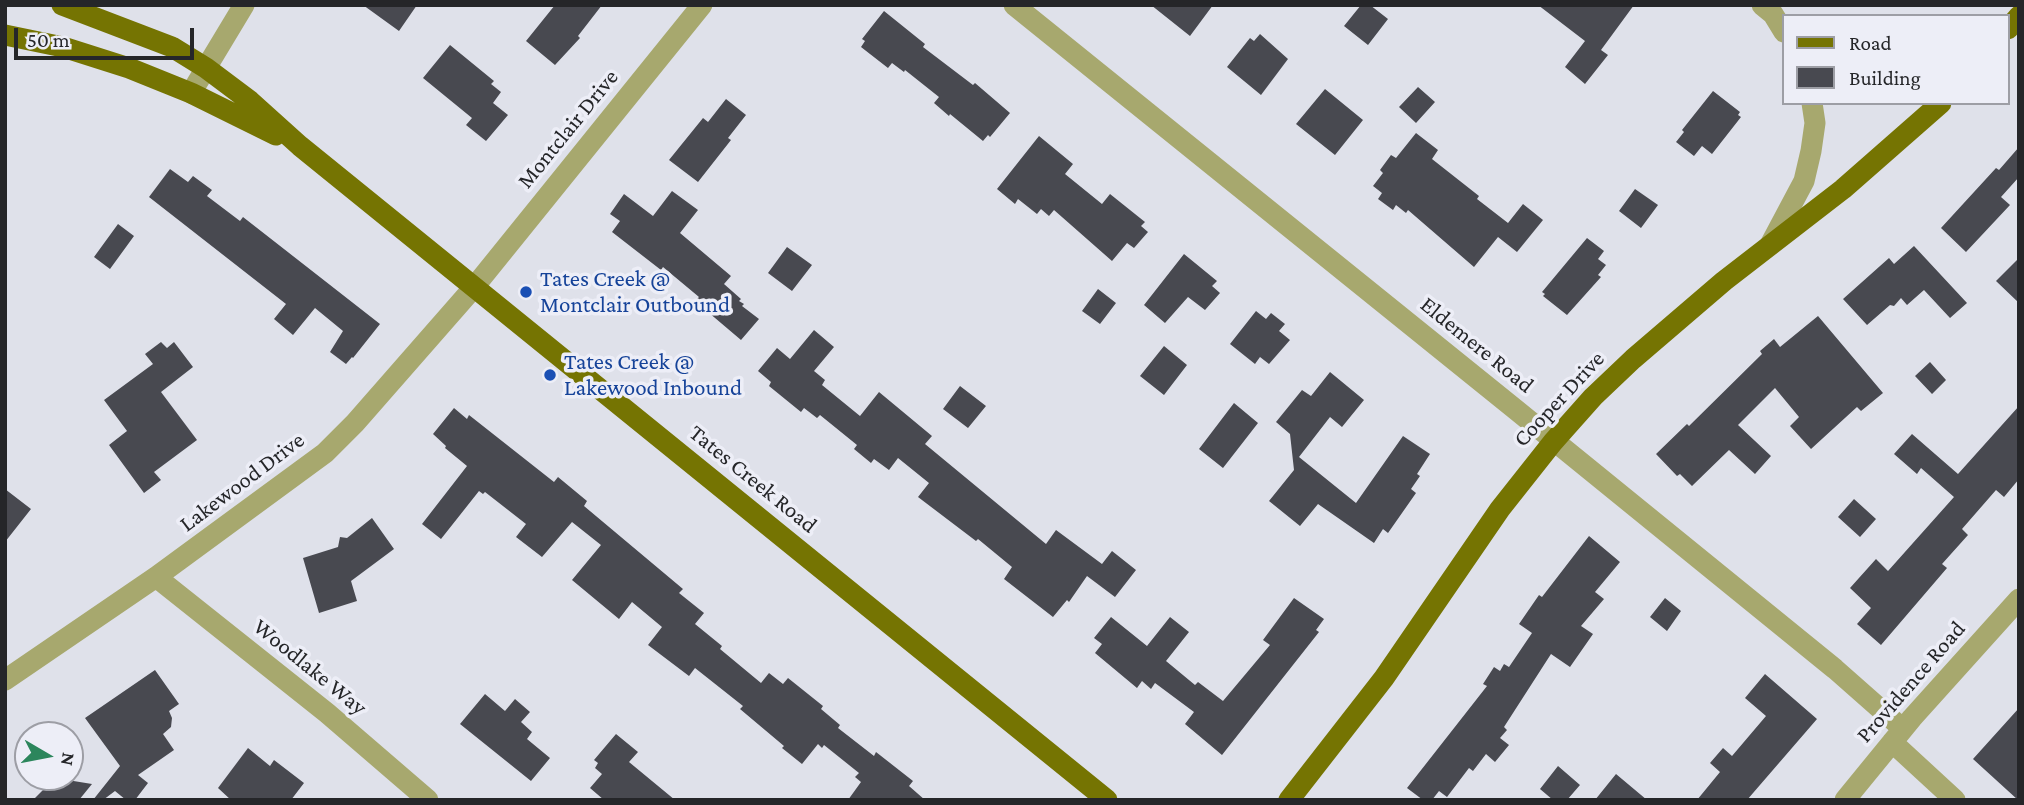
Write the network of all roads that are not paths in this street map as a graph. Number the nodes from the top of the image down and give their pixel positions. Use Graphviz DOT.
graph roads {
  1 [pos="62,5"];
  2 [pos="244,5"];
  3 [pos="702,5"];
  4 [pos="1014,5"];
  5 [pos="5,35"];
  6 [pos="206,68"];
  7 [pos="191,93"];
  8 [pos="1812,105"];
  9 [pos="1939,105"];
  10 [pos="300,146"];
  11 [pos="1769,247"];
  12 [pos="475,286"];
  13 [pos="1553,442"];
  14 [pos="156,577"];
  15 [pos="2019,599"];
  16 [pos="5,680"];
  17 [pos="1898,735"];
  18 [pos="428,800"];
  19 [pos="1107,800"];
  20 [pos="1289,800"];
  21 [pos="1844,800"];
  22 [pos="1955,800"];
  1 -- 6 [label="main road, Tates Creek Road"];
  2 -- 6 [label="street"];
  3 -- 12 [label="street, Montclair Drive"];
  4 -- 13 [label="street, Eldemere Road"];
  5 -- 7 [label="main road, Tates Creek Road"];
  6 -- 7 [label="street"];
  6 -- 10 [label="main road, Tates Creek Road"];
  7 -- 10 [label="main road, Tates Creek Road"];
  8 -- 11 [label="street"];
  9 -- 11 [label="main road, Cooper Drive"];
  10 -- 12 [label="main road, Tates Creek Road"];
  11 -- 13 [label="main road, Cooper Drive"];
  12 -- 14 [label="street, Lakewood Drive"];
  12 -- 19 [label="main road, Tates Creek Road"];
  13 -- 17 [label="street, Eldemere Road"];
  13 -- 20 [label="main road, Cooper Drive"];
  14 -- 16 [label="street, Lakewood Drive"];
  14 -- 18 [label="street, Woodlake Way"];
  15 -- 17 [label="street, Providence Road"];
  17 -- 21 [label="street, Providence Road"];
  17 -- 22 [label="street, Eldemere Road"];
}
